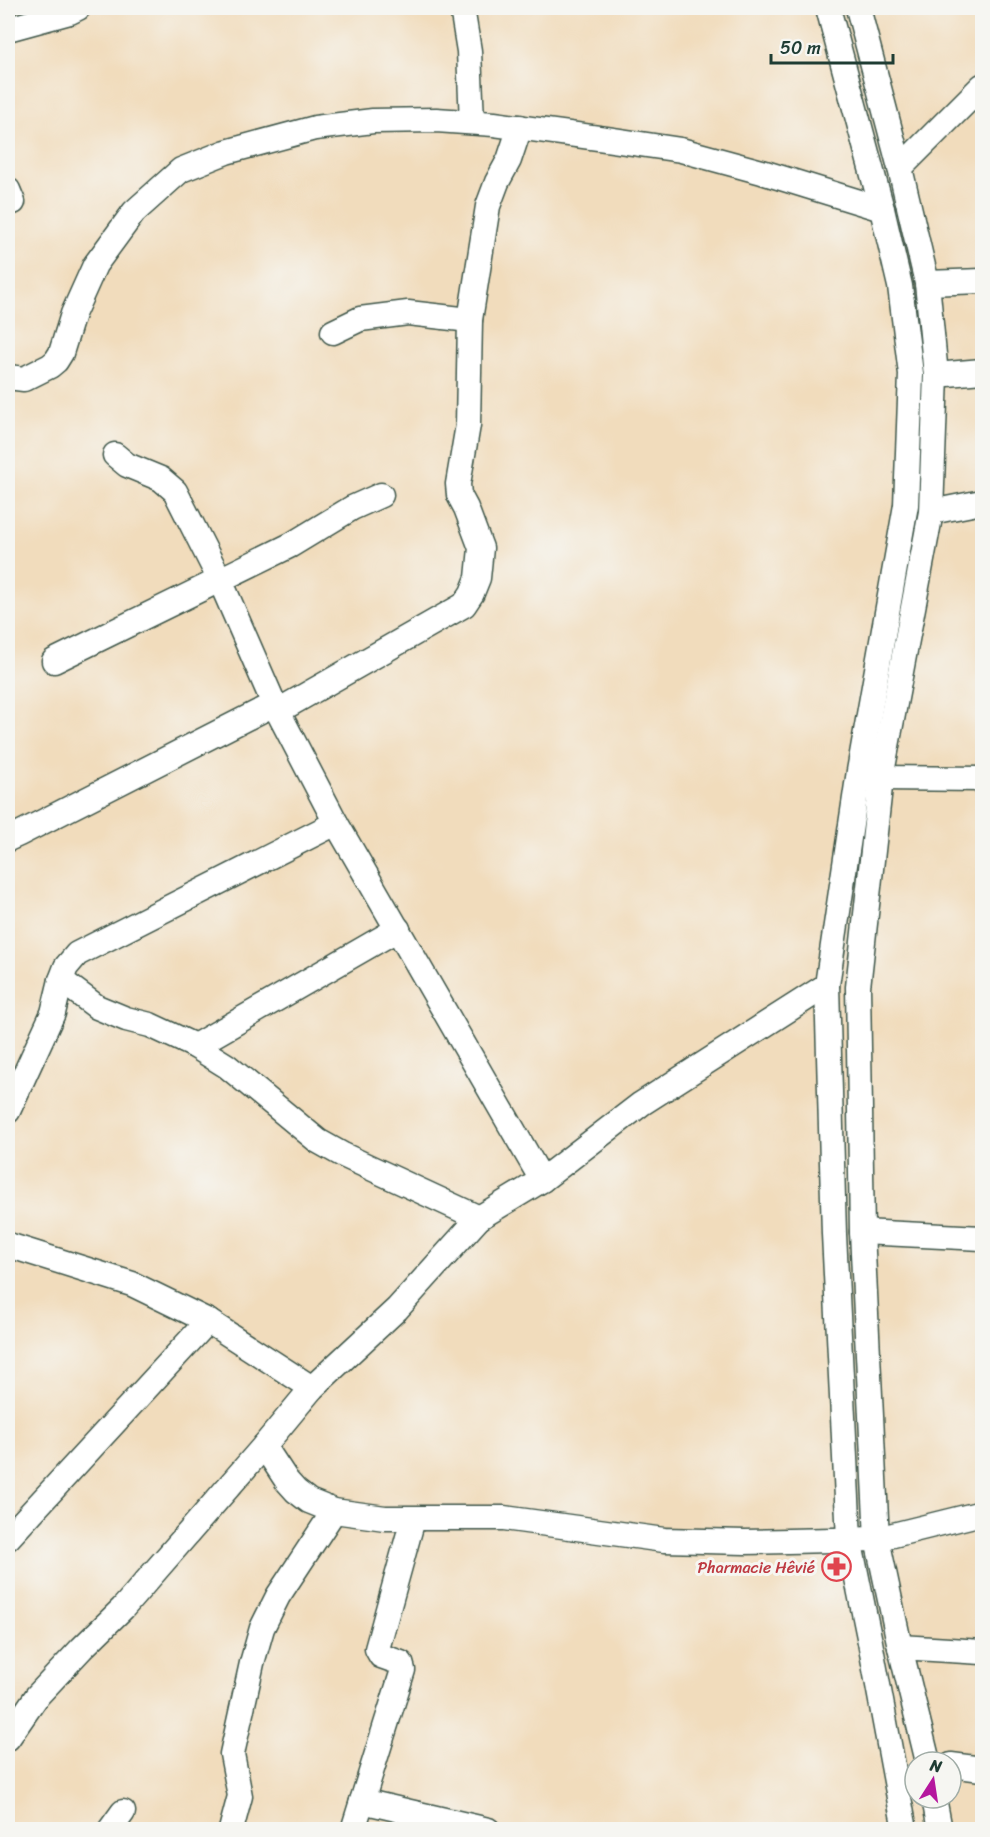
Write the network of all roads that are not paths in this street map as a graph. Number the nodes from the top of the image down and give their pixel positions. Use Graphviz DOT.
graph roads {
  1 [pos="78,8"];
  2 [pos="462,8"];
  3 [pos="828,8"];
  4 [pos="858,8"];
  5 [pos="8,29"];
  6 [pos="980,93"];
  7 [pos="472,122"];
  8 [pos="520,127"];
  9 [pos="900,168"];
  10 [pos="882,208"];
  11 [pos="982,282"];
  12 [pos="927,283"];
  13 [pos="470,321"];
  14 [pos="333,332"];
  15 [pos="982,371"];
  16 [pos="936,375"];
  17 [pos="8,377"];
  18 [pos="115,455"];
  19 [pos="381,495"];
  20 [pos="982,502"];
  21 [pos="931,512"];
  22 [pos="220,580"];
  23 [pos="54,661"];
  24 [pos="276,708"];
  25 [pos="881,778"];
  26 [pos="982,779"];
  27 [pos="336,823"];
  28 [pos="8,838"];
  29 [pos="398,929"];
  30 [pos="61,980"];
  31 [pos="827,985"];
  32 [pos="195,1046"];
  33 [pos="8,1112"];
  34 [pos="542,1180"];
  35 [pos="479,1218"];
  36 [pos="862,1232"];
  37 [pos="982,1238"];
  38 [pos="8,1245"];
  39 [pos="208,1321"];
  40 [pos="312,1388"];
  41 [pos="264,1446"];
  42 [pos="334,1511"];
  43 [pos="982,1513"];
  44 [pos="413,1519"];
  45 [pos="8,1538"];
  46 [pos="849,1539"];
  47 [pos="877,1539"];
  48 [pos="900,1647"];
  49 [pos="982,1652"];
  50 [pos="17,1706"];
  51 [pos="8,1738"];
  52 [pos="925,1750"];
  53 [pos="963,1767"];
  54 [pos="982,1769"];
  55 [pos="362,1801"];
  56 [pos="936,1810"];
  57 [pos="231,1830"];
  58 [pos="353,1830"];
  59 [pos="488,1830"];
  60 [pos="905,1830"];
  61 [pos="940,1830"];
  1 -- 5 [label="street"];
  2 -- 7 [label="street"];
  3 -- 10 [label="street"];
  4 -- 9 [label="street"];
  6 -- 9 [label="street"];
  7 -- 8 [label="street"];
  7 -- 17 [label="street"];
  8 -- 10 [label="street"];
  8 -- 13 [label="street"];
  9 -- 12 [label="street"];
  10 -- 31 [label="street"];
  11 -- 12 [label="street"];
  12 -- 16 [label="street"];
  13 -- 14 [label="street"];
  13 -- 24 [label="street"];
  15 -- 16 [label="street"];
  16 -- 21 [label="street"];
  18 -- 22 [label="street"];
  19 -- 22 [label="street"];
  20 -- 21 [label="street"];
  21 -- 25 [label="street"];
  22 -- 23 [label="street"];
  22 -- 24 [label="street"];
  24 -- 27 [label="street"];
  24 -- 28 [label="street"];
  25 -- 26 [label="street"];
  25 -- 36 [label="street"];
  27 -- 29 [label="street"];
  27 -- 30 [label="street"];
  29 -- 32 [label="street"];
  29 -- 34 [label="street"];
  30 -- 32 [label="street"];
  30 -- 33 [label="street"];
  31 -- 34 [label="street"];
  31 -- 46 [label="street"];
  32 -- 35 [label="street"];
  34 -- 35 [label="street"];
  35 -- 40 [label="street"];
  36 -- 37 [label="street"];
  36 -- 47 [label="street"];
  38 -- 39 [label="street"];
  39 -- 40 [label="street"];
  39 -- 45 [label="street"];
  40 -- 41 [label="street"];
  41 -- 42 [label="street"];
  41 -- 50 [label="street"];
  42 -- 44 [label="street"];
  42 -- 57 [label="street"];
  43 -- 47 [label="street"];
  44 -- 46 [label="street"];
  44 -- 55 [label="street"];
  46 -- 47 [label="street"];
  46 -- 60 [label="street"];
  47 -- 48 [label="street"];
  48 -- 49 [label="street"];
  48 -- 52 [label="street"];
  50 -- 51 [label="street"];
  53 -- 54 [label="street"];
  55 -- 58 [label="street"];
  55 -- 59 [label="street"];
  56 -- 61 [label="street"];
}
